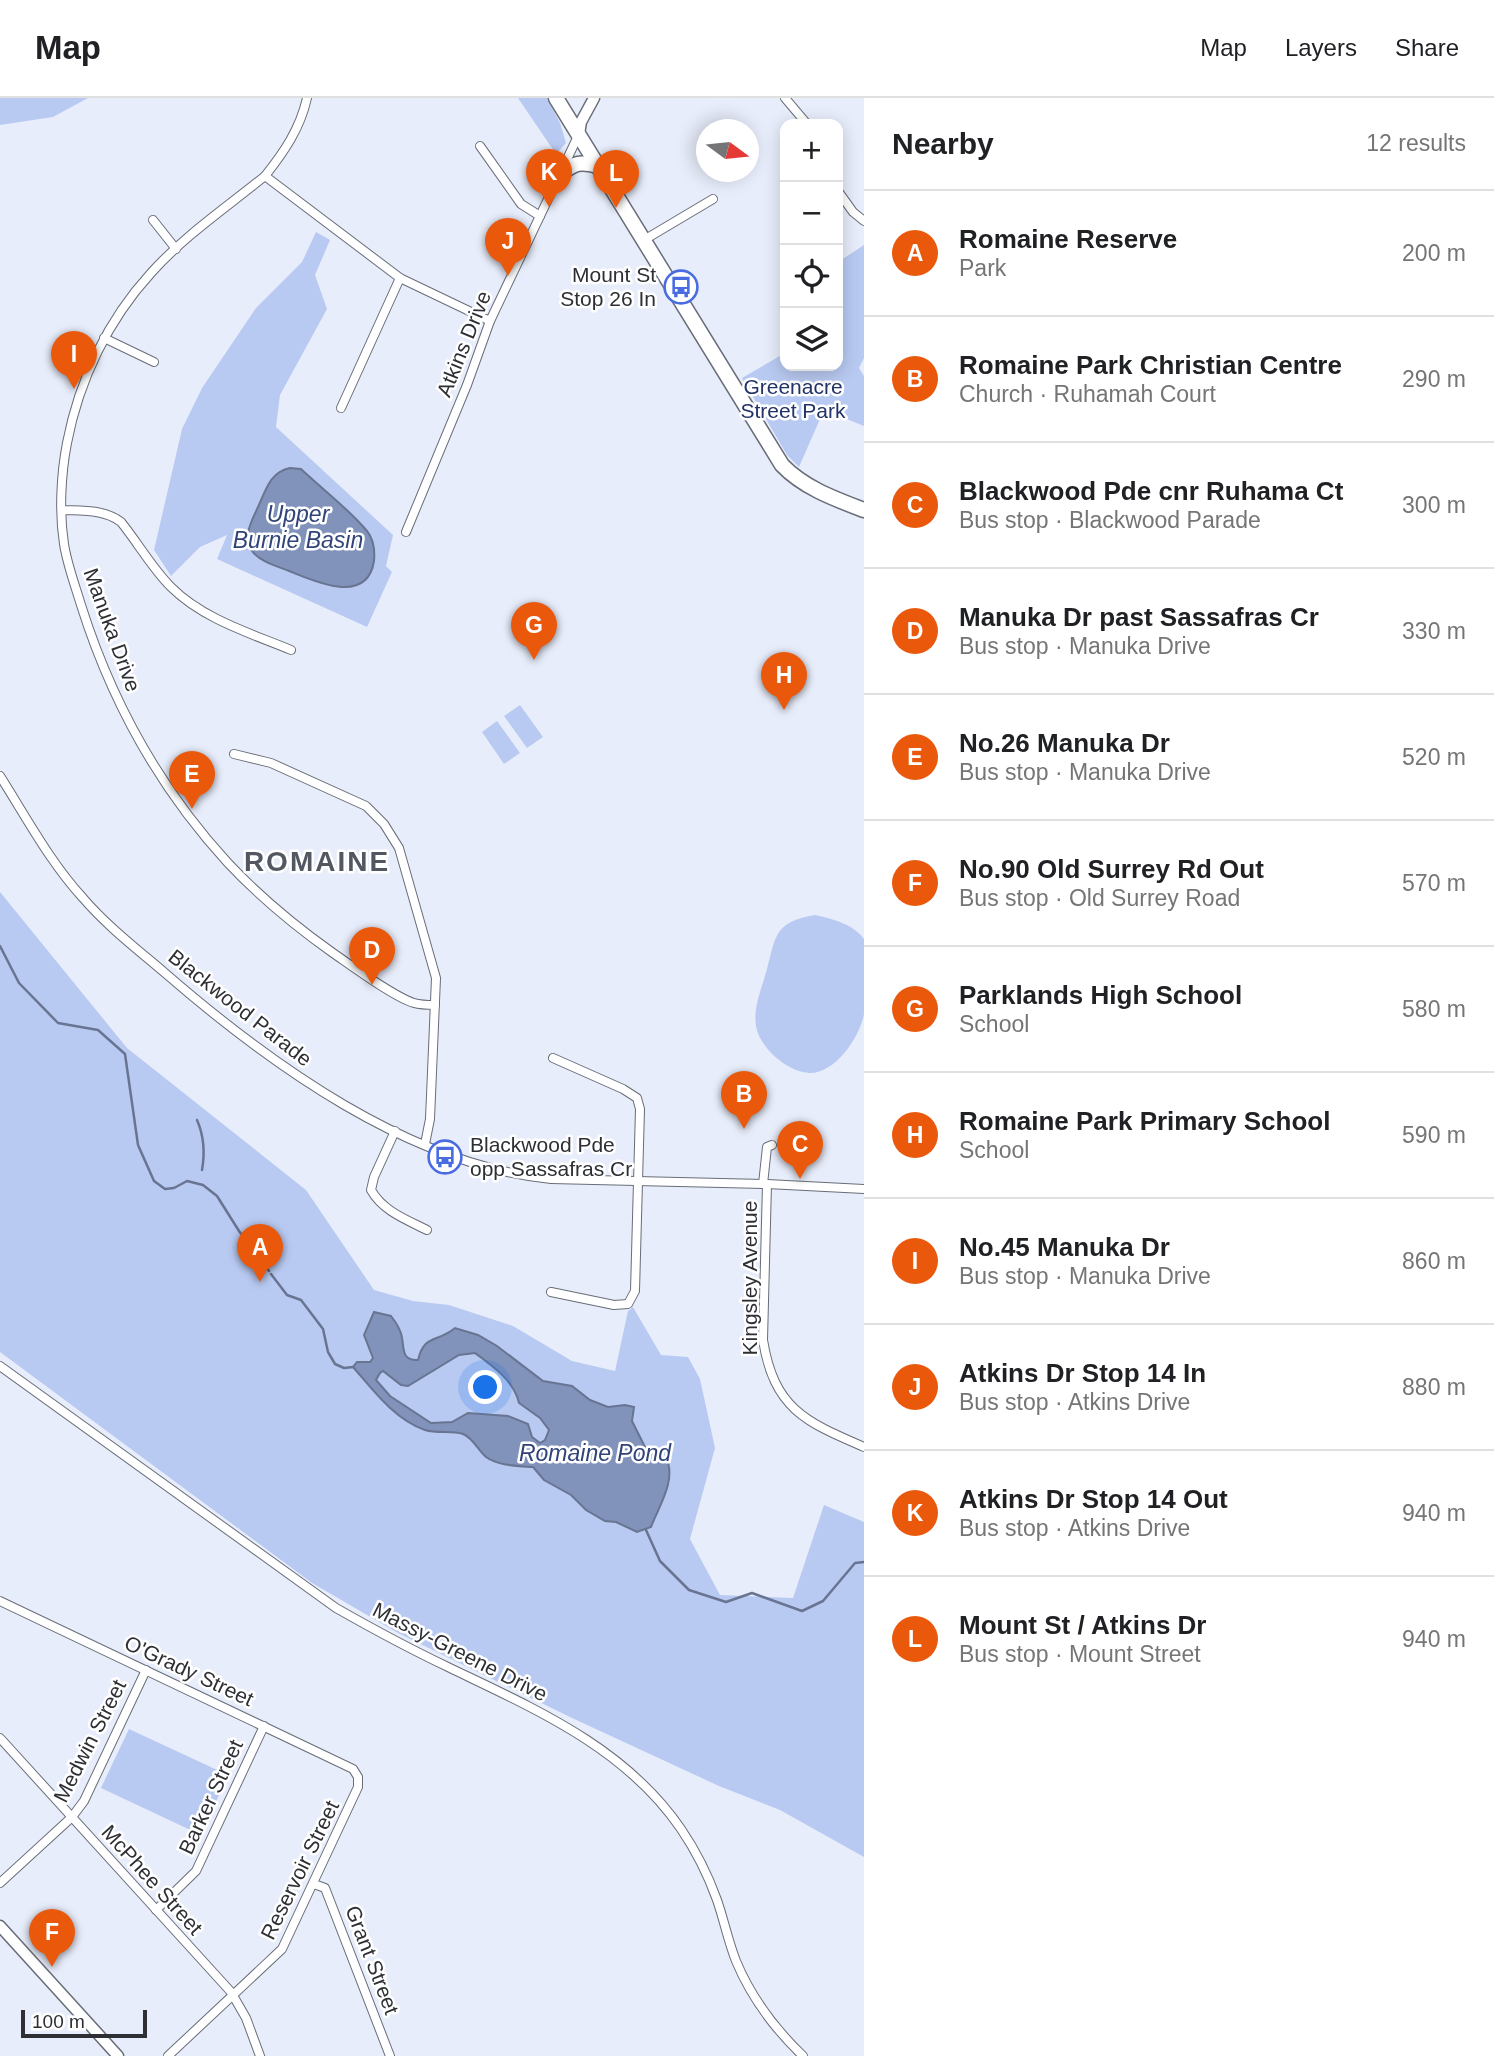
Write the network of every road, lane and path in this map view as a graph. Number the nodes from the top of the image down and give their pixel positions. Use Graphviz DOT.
graph roads {
  1 [pos="307,98"];
  2 [pos="556,98"];
  3 [pos="594,98"];
  4 [pos="785,98"];
  5 [pos="803,119"];
  6 [pos="579,134"];
  7 [pos="480,146"];
  8 [pos="598,166"];
  9 [pos="560,174"];
  10 [pos="265,176"];
  11 [pos="843,198"];
  12 [pos="713,199"];
  13 [pos="540,216"];
  14 [pos="153,220"];
  15 [pos="864,221"];
  16 [pos="644,240"];
  17 [pos="176,249"];
  18 [pos="400,278"];
  19 [pos="490,321"];
  20 [pos="104,338"];
  21 [pos="154,362"];
  22 [pos="341,408"];
  23 [pos="62,510"];
  24 [pos="864,510"];
  25 [pos="406,532"];
  26 [pos="291,650"];
  27 [pos="234,754"];
  28 [pos="0,776"];
  29 [pos="435,1005"];
  30 [pos="553,1058"];
  31 [pos="395,1131"];
  32 [pos="425,1144"];
  33 [pos="772,1145"];
  34 [pos="639,1181"];
  35 [pos="765,1184"];
  36 [pos="864,1189"];
  37 [pos="427,1230"];
  38 [pos="551,1292"];
  39 [pos="0,1366"];
  40 [pos="864,1447"];
  41 [pos="0,1601"];
  42 [pos="146,1670"];
  43 [pos="264,1726"];
  44 [pos="0,1738"];
  45 [pos="359,1777"];
  46 [pos="72,1817"];
  47 [pos="0,1882"];
  48 [pos="314,1884"];
  49 [pos="156,1910"];
  50 [pos="0,1926"];
  51 [pos="234,1996"];
  52 [pos="118,2056"];
  53 [pos="168,2056"];
  54 [pos="260,2056"];
  55 [pos="390,2056"];
  56 [pos="803,2056"];
  1 -- 10 [label="street, Manuka Drive"];
  2 -- 6 [label="highway"];
  3 -- 6 [label="main road"];
  4 -- 5 [label="street"];
  6 -- 8 [label="highway"];
  6 -- 9 [label="street, Atkins Drive"];
  7 -- 13 [label="street"];
  8 -- 9 [label="highway"];
  8 -- 16 [label="highway"];
  9 -- 13 [label="street, Atkins Drive"];
  10 -- 17 [label="street, Manuka Drive"];
  10 -- 18 [label="street"];
  11 -- 15 [label="street"];
  12 -- 16 [label="street"];
  13 -- 19 [label="street, Atkins Drive"];
  14 -- 17 [label="street"];
  16 -- 24 [label="highway"];
  17 -- 20 [label="street, Manuka Drive"];
  18 -- 19 [label="street"];
  18 -- 22 [label="street"];
  19 -- 25 [label="street, Atkins Drive"];
  20 -- 21 [label="street"];
  20 -- 23 [label="street, Manuka Drive"];
  23 -- 26 [label="street"];
  23 -- 29 [label="street, Manuka Drive"];
  27 -- 29 [label="street"];
  28 -- 31 [label="street, Blackwood Parade"];
  29 -- 32 [label="street"];
  30 -- 34 [label="street"];
  31 -- 32 [label="street, Blackwood Parade"];
  31 -- 37 [label="street"];
  32 -- 34 [label="street, Blackwood Parade"];
  33 -- 35 [label="street, Kingsley Avenue"];
  34 -- 35 [label="street, Blackwood Parade"];
  34 -- 38 [label="street"];
  35 -- 36 [label="street, Blackwood Parade"];
  35 -- 40 [label="street, Kingsley Avenue"];
  39 -- 56 [label="street, Massy-Greene Drive"];
  41 -- 42 [label="street, O'Grady Street"];
  42 -- 43 [label="street, O'Grady Street"];
  42 -- 46 [label="street, Medwin Street"];
  43 -- 45 [label="street, O'Grady Street"];
  43 -- 49 [label="street, Barker Street"];
  44 -- 46 [label="street, McPhee Street"];
  45 -- 48 [label="street, Reservoir Street"];
  46 -- 47 [label="street, Medwin Street"];
  46 -- 49 [label="street, McPhee Street"];
  48 -- 51 [label="street, Reservoir Street"];
  48 -- 55 [label="street, Grant Street"];
  49 -- 51 [label="street, McPhee Street"];
  50 -- 52 [label="main road"];
  51 -- 53 [label="street, Reservoir Street"];
  51 -- 54 [label="street, McPhee Street"];
}
